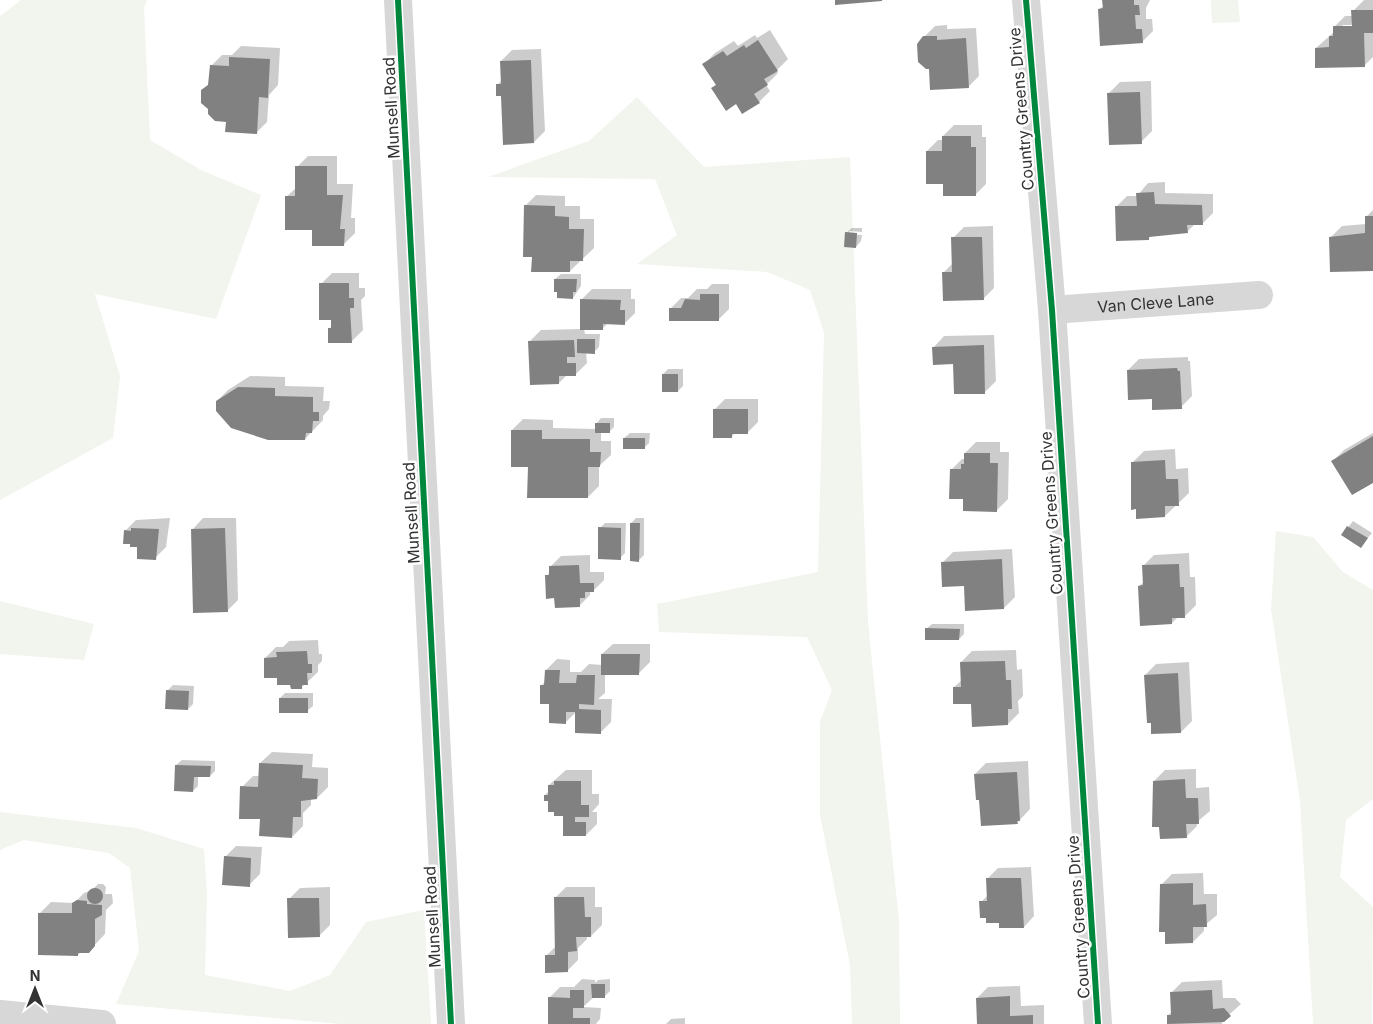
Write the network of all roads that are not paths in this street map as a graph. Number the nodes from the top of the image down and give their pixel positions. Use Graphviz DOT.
graph roads {
  1 [pos="398,0"];
  2 [pos="1026,0"];
  3 [pos="1259,294"];
  4 [pos="1052,310"];
  5 [pos="0,1014"];
  6 [pos="102,1024"];
  7 [pos="451,1024"];
  8 [pos="1098,1024"];
  1 -- 7 [label="street, Munsell Road"];
  2 -- 4 [label="street, Country Greens Drive"];
  3 -- 4 [label="street, Van Cleve Lane"];
  4 -- 8 [label="street, Country Greens Drive"];
  5 -- 6 [label="street"];
}
